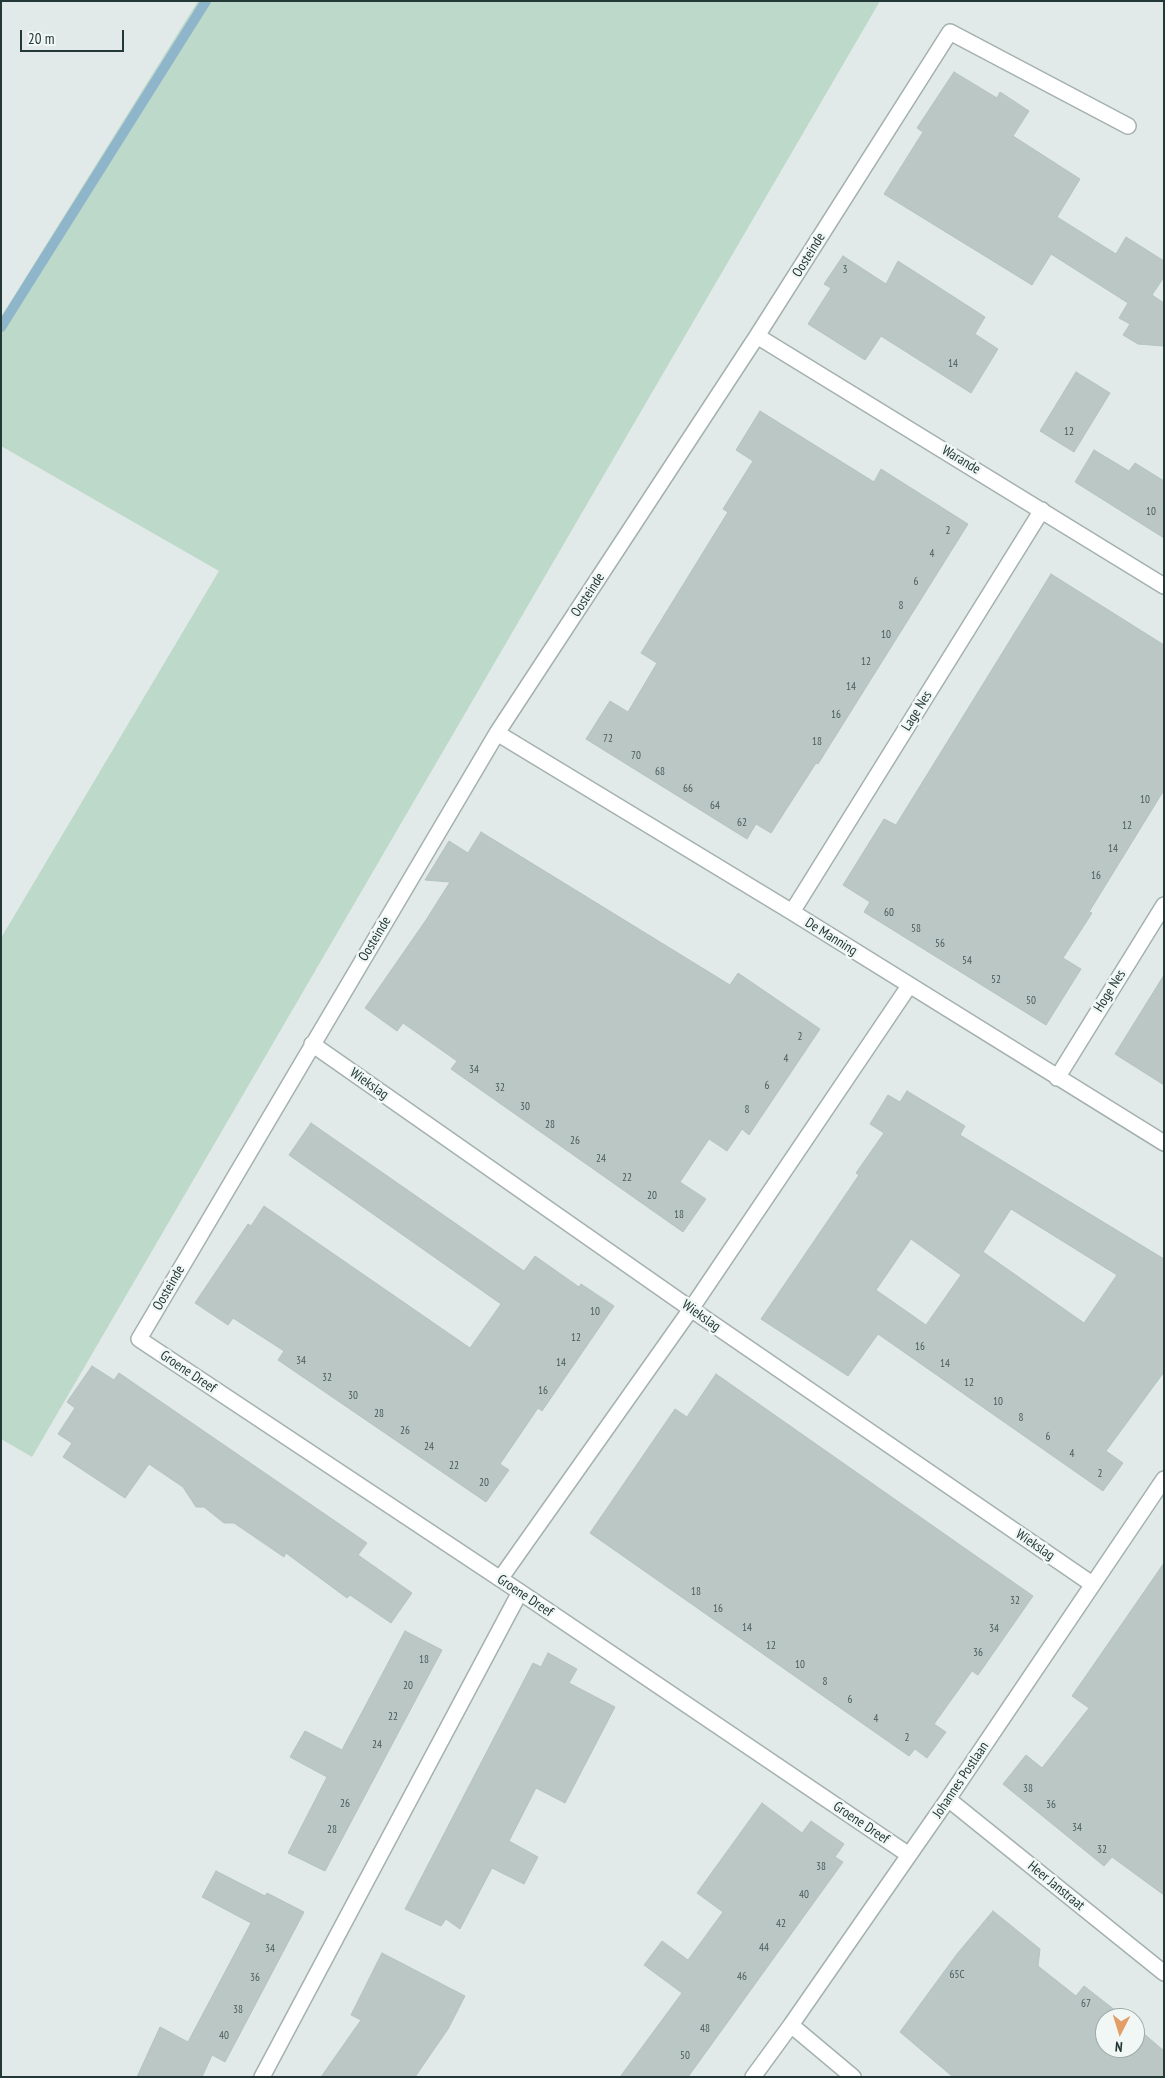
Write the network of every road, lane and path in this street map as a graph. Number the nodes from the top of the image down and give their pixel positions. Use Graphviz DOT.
graph roads {
  1 [pos="1128,126"];
  2 [pos="757,336"];
  3 [pos="1042,510"];
  4 [pos="1164,586"];
  5 [pos="497,733"];
  6 [pos="1164,905"];
  7 [pos="792,912"];
  8 [pos="908,986"];
  9 [pos="312,1044"];
  10 [pos="1057,1078"];
  11 [pos="1164,1143"];
  12 [pos="691,1309"];
  13 [pos="139,1339"];
  14 [pos="1164,1479"];
  15 [pos="500,1579"];
  16 [pos="1092,1584"];
  17 [pos="520,1592"];
  18 [pos="948,1799"];
  19 [pos="909,1855"];
  20 [pos="1164,1973"];
  21 [pos="791,2025"];
  22 [pos="262,2077"];
  23 [pos="753,2077"];
  24 [pos="853,2077"];
  1 -- 2 [label="street, Oosteinde"];
  2 -- 3 [label="street, Warande"];
  2 -- 5 [label="street, Oosteinde"];
  3 -- 4 [label="street, Warande"];
  3 -- 7 [label="street, Lage Nes"];
  5 -- 7 [label="street, De Manning"];
  5 -- 9 [label="street, Oosteinde"];
  6 -- 10 [label="street, Hoge Nes"];
  7 -- 8 [label="street, De Manning"];
  8 -- 10 [label="street, De Manning"];
  8 -- 12 [label="street"];
  9 -- 12 [label="street, Wiekslag"];
  9 -- 13 [label="street, Oosteinde"];
  10 -- 11 [label="street, De Manning"];
  12 -- 15 [label="street"];
  12 -- 16 [label="street, Wiekslag"];
  13 -- 15 [label="street, Groene Dreef"];
  14 -- 16 [label="street, Johannes Postlaan"];
  15 -- 17 [label="street, Groene Dreef"];
  16 -- 18 [label="street, Johannes Postlaan"];
  17 -- 19 [label="street, Groene Dreef"];
  17 -- 22 [label="street"];
  18 -- 19 [label="street, Johannes Postlaan"];
  18 -- 20 [label="street, Heer Janstraat"];
  19 -- 21 [label="street, Johannes Postlaan"];
  21 -- 23 [label="street, Johannes Postlaan"];
  21 -- 24 [label="street"];
}
